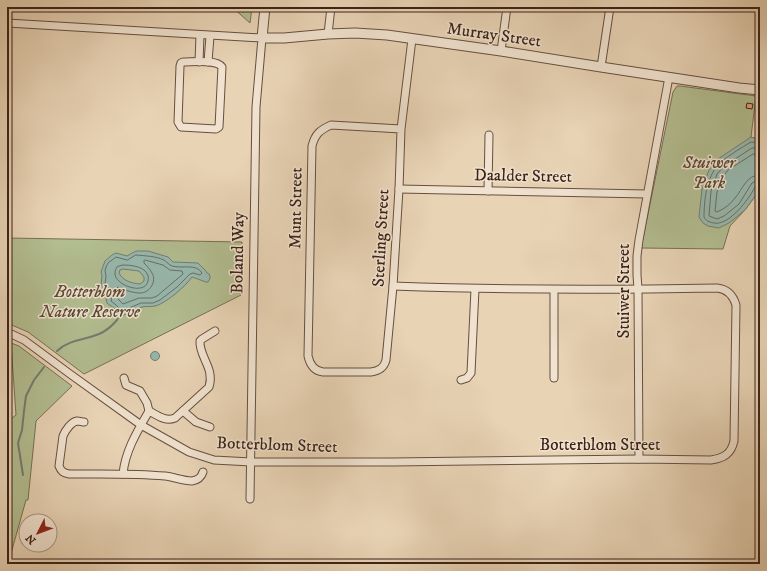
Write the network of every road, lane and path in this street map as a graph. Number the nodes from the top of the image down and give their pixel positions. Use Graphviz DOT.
graph roads {
  1 [pos="265,7"];
  2 [pos="331,7"];
  3 [pos="507,7"];
  4 [pos="610,7"];
  5 [pos="7,23"];
  6 [pos="328,34"];
  7 [pos="200,35"];
  8 [pos="210,36"];
  9 [pos="262,38"];
  10 [pos="412,39"];
  11 [pos="501,51"];
  12 [pos="199,62"];
  13 [pos="208,62"];
  14 [pos="601,67"];
  15 [pos="669,78"];
  16 [pos="760,90"];
  17 [pos="400,129"];
  18 [pos="489,135"];
  19 [pos="399,189"];
  20 [pos="488,191"];
  21 [pos="648,194"];
  22 [pos="393,286"];
  23 [pos="474,289"];
  24 [pos="638,289"];
  25 [pos="554,290"];
  26 [pos="215,331"];
  27 [pos="7,332"];
  28 [pos="314,368"];
  29 [pos="124,378"];
  30 [pos="554,378"];
  31 [pos="461,380"];
  32 [pos="149,411"];
  33 [pos="183,411"];
  34 [pos="84,422"];
  35 [pos="141,425"];
  36 [pos="210,427"];
  37 [pos="640,459"];
  38 [pos="251,462"];
  39 [pos="203,472"];
  40 [pos="123,474"];
  41 [pos="250,499"];
  1 -- 9 [label="street, Boland Way"];
  2 -- 6 [label="street"];
  3 -- 11 [label="street"];
  4 -- 14 [label="street"];
  5 -- 7 [label="street, Murray Street"];
  6 -- 9 [label="street, Murray Street"];
  6 -- 10 [label="street, Murray Street"];
  7 -- 8 [label="street, Murray Street"];
  7 -- 12 [label="street"];
  8 -- 9 [label="street, Murray Street"];
  8 -- 13 [label="street"];
  9 -- 38 [label="street, Boland Way"];
  10 -- 11 [label="street, Murray Street"];
  10 -- 17 [label="street, Sterling Street"];
  11 -- 14 [label="street, Murray Street"];
  12 -- 13 [label="street"];
  12 -- 13 [label="street"];
  14 -- 15 [label="street, Murray Street"];
  15 -- 16 [label="street, Murray Street"];
  15 -- 21 [label="street, Stuiwer Street"];
  17 -- 19 [label="street, Sterling Street"];
  17 -- 28 [label="street, Munt Street"];
  18 -- 20 [label="street"];
  19 -- 20 [label="street, Daalder Street"];
  19 -- 22 [label="street, Sterling Street"];
  20 -- 21 [label="street, Daalder Street"];
  21 -- 24 [label="street, Stuiwer Street"];
  22 -- 23 [label="street, Botterblom Street"];
  22 -- 28 [label="street, Sterling Street"];
  23 -- 25 [label="street, Botterblom Street"];
  23 -- 31 [label="street"];
  24 -- 25 [label="street, Botterblom Street"];
  24 -- 37 [label="street, Stuiwer Street"];
  24 -- 37 [label="street, Botterblom Street"];
  25 -- 30 [label="street"];
  26 -- 33 [label="street"];
  27 -- 35 [label="street, Botterblom Street"];
  29 -- 32 [label="street"];
  32 -- 33 [label="street"];
  32 -- 35 [label="street"];
  33 -- 36 [label="street"];
  34 -- 40 [label="street"];
  35 -- 38 [label="street, Botterblom Street"];
  35 -- 40 [label="street"];
  37 -- 38 [label="street, Botterblom Street"];
  38 -- 41 [label="street, Boland Way"];
  39 -- 40 [label="street"];
}
